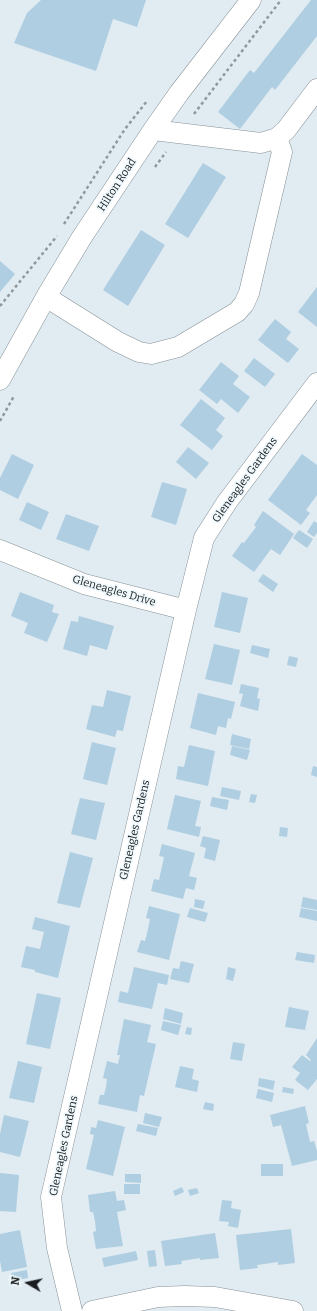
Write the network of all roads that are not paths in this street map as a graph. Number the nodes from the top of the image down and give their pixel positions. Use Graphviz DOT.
graph roads {
  1 [pos="251,0"];
  2 [pos="317,89"];
  3 [pos="153,130"];
  4 [pos="277,138"];
  5 [pos="46,297"];
  6 [pos="7,351"];
  7 [pos="0,380"];
  8 [pos="317,384"];
  9 [pos="0,550"];
  10 [pos="186,610"];
  11 [pos="72,1311"];
  12 [pos="92,1311"];
  13 [pos="294,1311"];
  1 -- 3 [label="street, Hilton Road"];
  2 -- 4 [label="street"];
  3 -- 4 [label="street"];
  3 -- 5 [label="street, Hilton Road"];
  4 -- 5 [label="street"];
  5 -- 6 [label="street, Hilton Road"];
  6 -- 7 [label="street, Hilton Road"];
  8 -- 10 [label="street, Gleneagles Gardens"];
  9 -- 10 [label="street, Gleneagles Drive"];
  10 -- 11 [label="street, Gleneagles Gardens"];
  12 -- 13 [label="street"];
}
